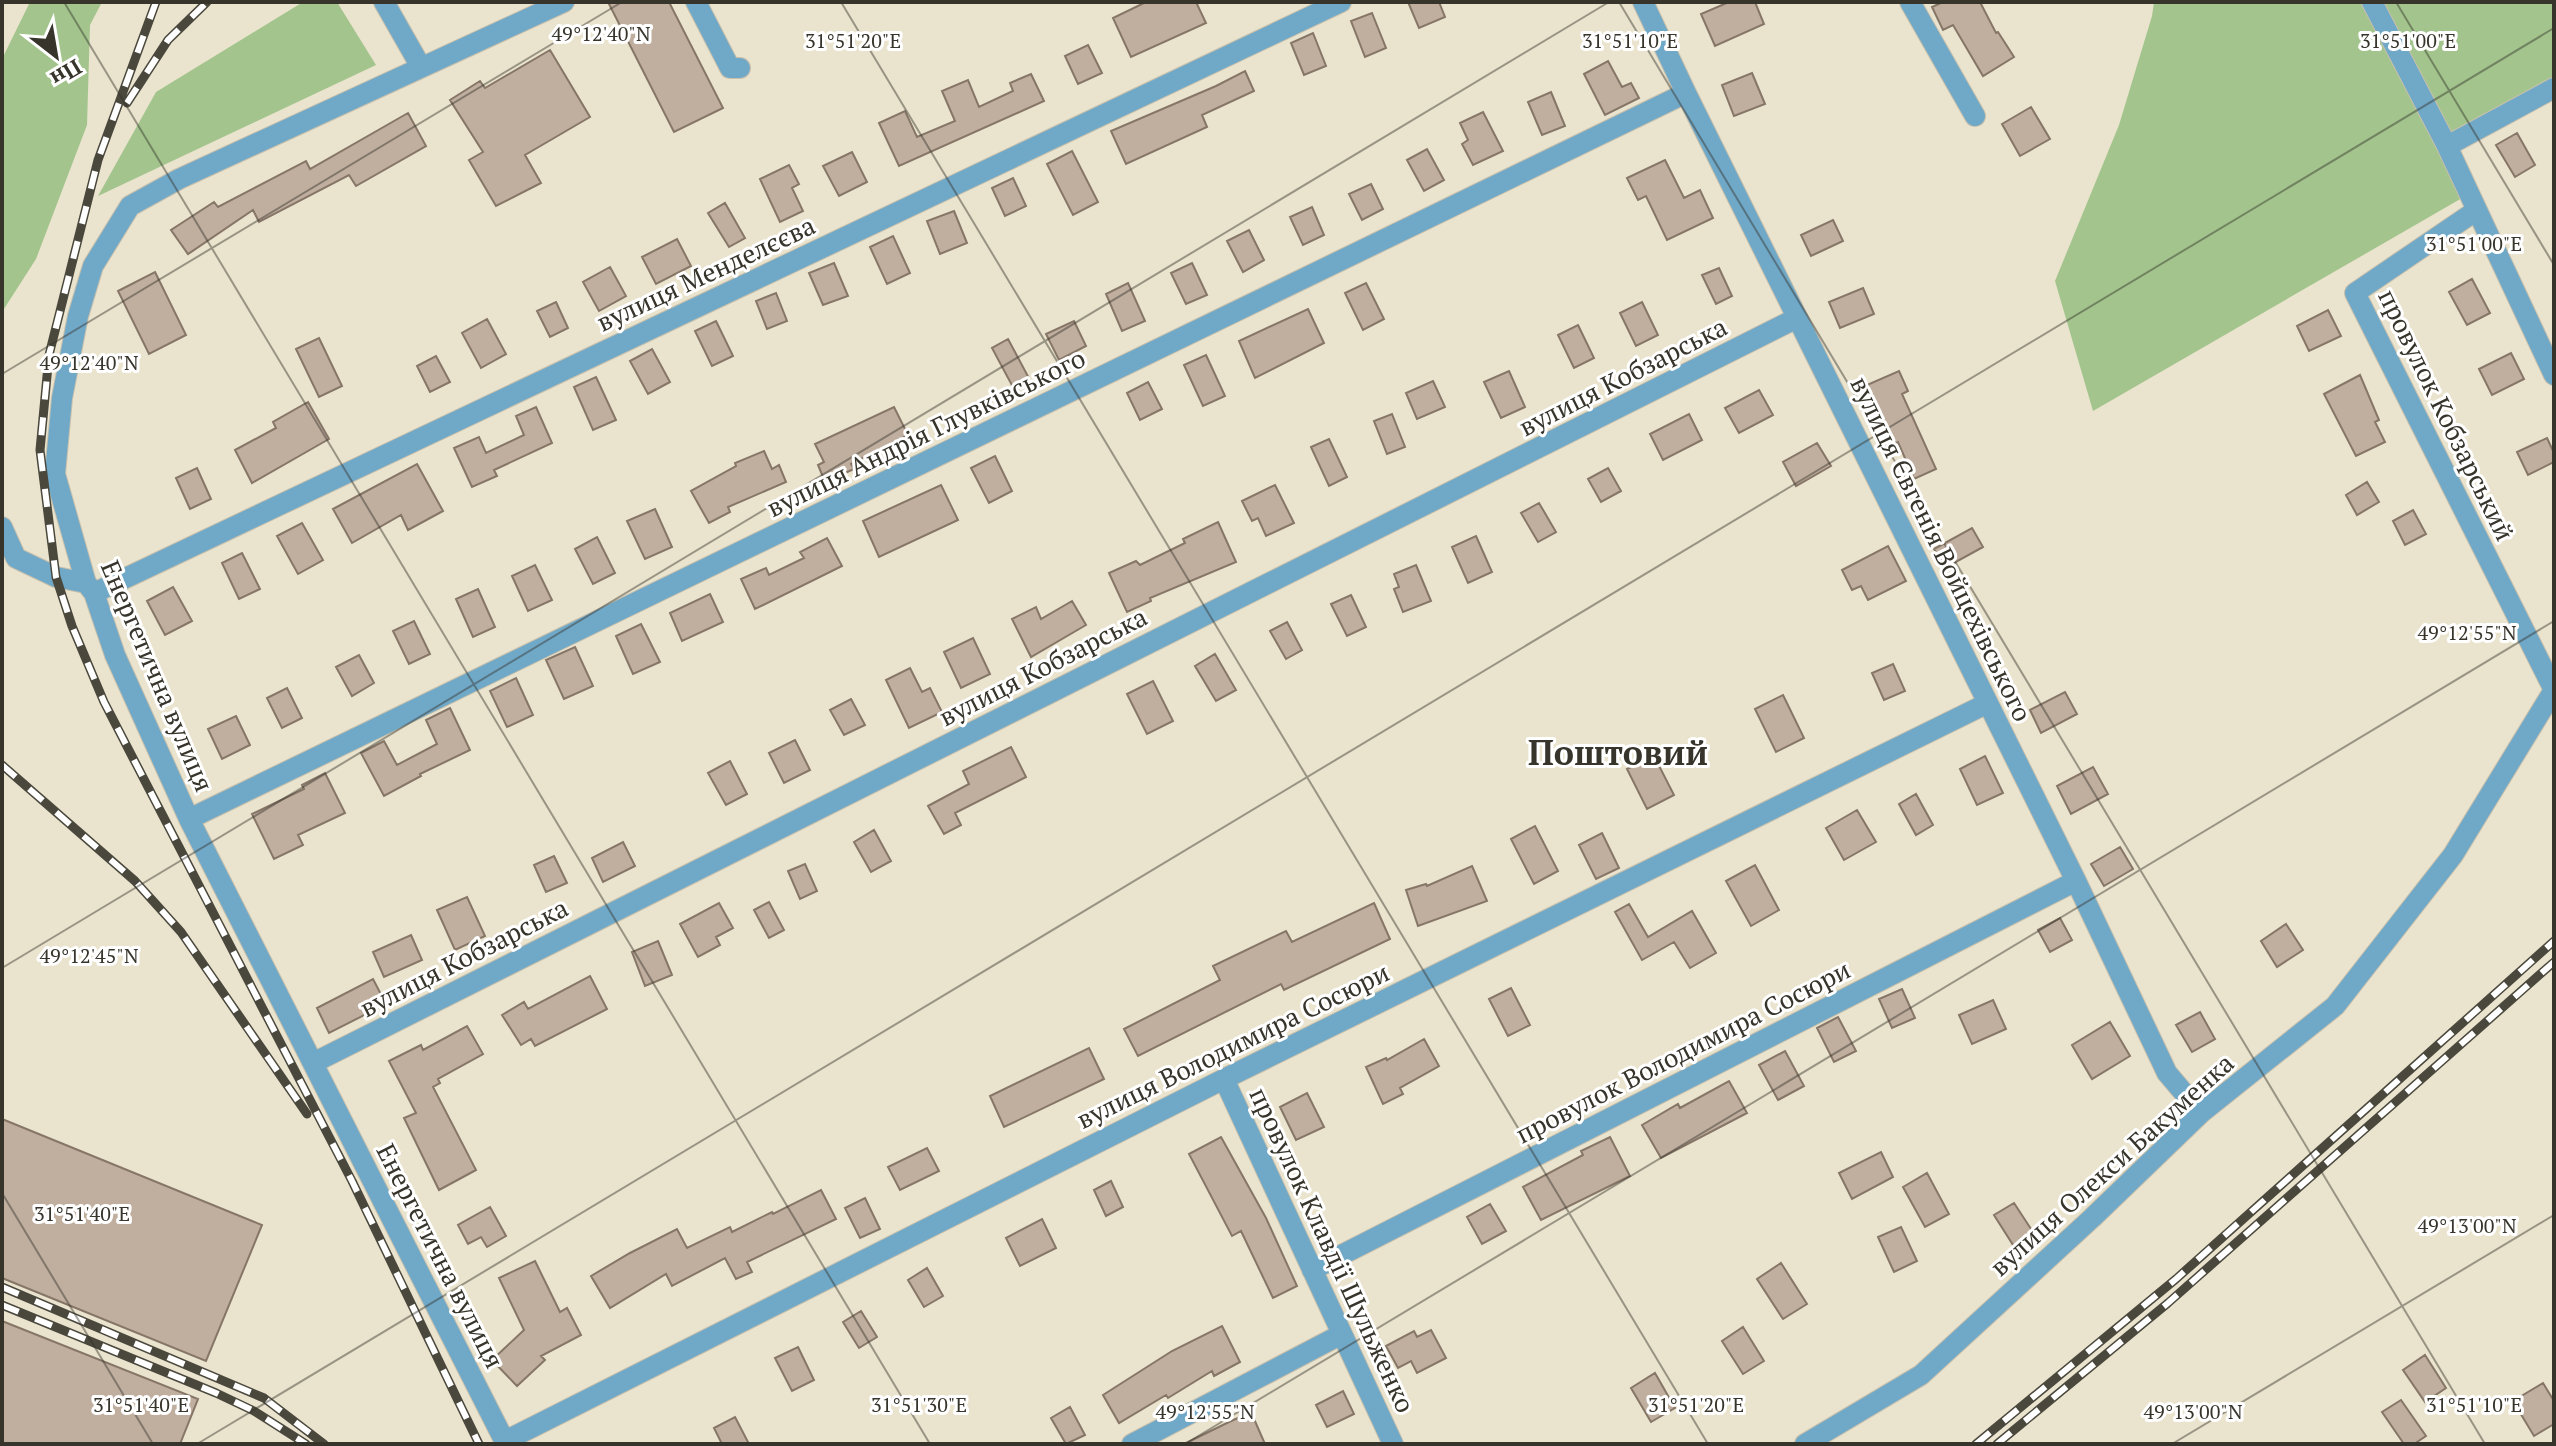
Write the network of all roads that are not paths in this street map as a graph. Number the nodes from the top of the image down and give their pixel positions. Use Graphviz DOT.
graph roads {
  1 [pos="384,2"];
  2 [pos="564,2"];
  3 [pos="696,2"];
  4 [pos="1341,2"];
  5 [pos="1643,2"];
  6 [pos="1910,2"];
  7 [pos="2372,2"];
  8 [pos="421,67"];
  9 [pos="740,68"];
  10 [pos="2554,88"];
  11 [pos="1686,93"];
  12 [pos="1975,116"];
  13 [pos="2447,146"];
  14 [pos="2477,210"];
  15 [pos="1797,318"];
  16 [pos="2554,375"];
  17 [pos="2,527"];
  18 [pos="90,588"];
  19 [pos="2554,690"];
  20 [pos="1988,703"];
  21 [pos="189,819"];
  22 [pos="2076,881"];
  23 [pos="313,1063"];
  24 [pos="1224,1079"];
  25 [pos="2201,1113"];
  26 [pos="1312,1270"];
  27 [pos="1342,1334"];
  28 [pos="505,1442"];
  29 [pos="1132,1444"];
  30 [pos="1393,1444"];
  31 [pos="1805,1444"];
  1 -- 8 [label="street"];
  2 -- 8 [label="street, Енергетична вулиця"];
  3 -- 9 [label="street"];
  4 -- 18 [label="street, вулиця Менделєєва"];
  5 -- 11 [label="street, вулиця Євгенія Войцехівського"];
  6 -- 12 [label="street"];
  7 -- 13 [label="street"];
  8 -- 18 [label="street, Енергетична вулиця"];
  10 -- 13 [label="street"];
  11 -- 15 [label="street, вулиця Євгенія Войцехівського"];
  11 -- 21 [label="street, вулиця Андрія Глувківського"];
  13 -- 14 [label="street"];
  14 -- 16 [label="street"];
  14 -- 19 [label="street, провулок Кобзарський"];
  15 -- 20 [label="street, вулиця Євгенія Войцехівського"];
  15 -- 23 [label="street, вулиця Кобзарська"];
  17 -- 18 [label="street"];
  18 -- 21 [label="street, Енергетична вулиця"];
  19 -- 25 [label="street, вулиця Олекси Бакуменка"];
  20 -- 22 [label="street, вулиця Євгенія Войцехівського"];
  20 -- 24 [label="street, вулиця Володимира Сосюри"];
  21 -- 23 [label="street, Енергетична вулиця"];
  22 -- 25 [label="street, вулиця Євгенія Войцехівського"];
  22 -- 26 [label="street, провулок Володимира Сосюри"];
  23 -- 28 [label="street, Енергетична вулиця"];
  24 -- 26 [label="street, провулок Клавдії Шульженко"];
  24 -- 28 [label="street, вулиця Володимира Сосюри"];
  25 -- 31 [label="street, вулиця Олекси Бакуменка"];
  26 -- 27 [label="street, провулок Клавдії Шульженко"];
  27 -- 29 [label="street"];
  27 -- 30 [label="street, провулок Клавдії Шульженко"];
}
